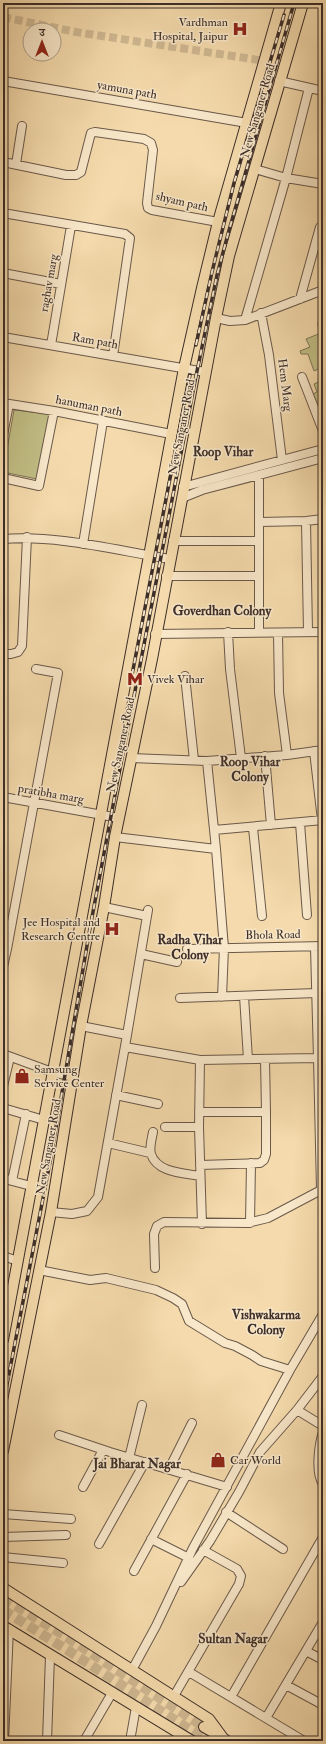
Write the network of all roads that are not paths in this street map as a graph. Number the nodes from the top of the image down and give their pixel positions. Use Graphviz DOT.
graph roads {
  1 [pos="281,3"];
  2 [pos="303,3"];
  3 [pos="323,30"];
  4 [pos="323,60"];
  5 [pos="3,81"];
  6 [pos="279,81"];
  7 [pos="309,88"];
  8 [pos="323,91"];
  9 [pos="247,123"];
  10 [pos="22,126"];
  11 [pos="3,162"];
  12 [pos="16,164"];
  13 [pos="255,170"];
  14 [pos="286,178"];
  15 [pos="323,184"];
  16 [pos="3,213"];
  17 [pos="218,222"];
  18 [pos="71,226"];
  19 [pos="320,227"];
  20 [pos="3,273"];
  21 [pos="61,284"];
  22 [pos="323,290"];
  23 [pos="300,299"];
  24 [pos="261,313"];
  25 [pos="216,318"];
  26 [pos="245,320"];
  27 [pos="3,337"];
  28 [pos="51,345"];
  29 [pos="113,356"];
  30 [pos="184,368"];
  31 [pos="205,372"];
  32 [pos="302,377"];
  33 [pos="6,404"];
  34 [pos="54,411"];
  35 [pos="103,421"];
  36 [pos="323,431"];
  37 [pos="171,434"];
  38 [pos="3,435"];
  39 [pos="323,449"];
  40 [pos="323,458"];
  41 [pos="282,460"];
  42 [pos="259,475"];
  43 [pos="3,478"];
  44 [pos="182,492"];
  45 [pos="323,519"];
  46 [pos="306,521"];
  47 [pos="260,522"];
  48 [pos="27,537"];
  49 [pos="3,539"];
  50 [pos="173,541"];
  51 [pos="259,541"];
  52 [pos="83,544"];
  53 [pos="148,555"];
  54 [pos="170,559"];
  55 [pos="166,576"];
  56 [pos="259,576"];
  57 [pos="228,632"];
  58 [pos="259,632"];
  59 [pos="308,632"];
  60 [pos="323,632"];
  61 [pos="278,633"];
  62 [pos="155,634"];
  63 [pos="3,654"];
  64 [pos="36,669"];
  65 [pos="185,676"];
  66 [pos="323,750"];
  67 [pos="314,751"];
  68 [pos="287,755"];
  69 [pos="264,756"];
  70 [pos="131,758"];
  71 [pos="241,758"];
  72 [pos="194,760"];
  73 [pos="208,761"];
  74 [pos="3,797"];
  75 [pos="34,803"];
  76 [pos="100,815"];
  77 [pos="119,818"];
  78 [pos="323,820"];
  79 [pos="300,823"];
  80 [pos="271,825"];
  81 [pos="253,828"];
  82 [pos="214,830"];
  83 [pos="115,836"];
  84 [pos="216,849"];
  85 [pos="104,907"];
  86 [pos="307,915"];
  87 [pos="262,916"];
  88 [pos="319,946"];
  89 [pos="224,948"];
  90 [pos="5,949"];
  91 [pos="187,949"];
  92 [pos="141,954"];
  93 [pos="177,962"];
  94 [pos="3,967"];
  95 [pos="316,994"];
  96 [pos="244,996"];
  97 [pos="222,997"];
  98 [pos="180,998"];
  99 [pos="320,1019"];
  100 [pos="82,1026"];
  101 [pos="127,1035"];
  102 [pos="124,1047"];
  103 [pos="7,1055"];
  104 [pos="318,1058"];
  105 [pos="248,1059"];
  106 [pos="265,1059"];
  107 [pos="200,1060"];
  108 [pos="52,1072"];
  109 [pos="74,1077"];
  110 [pos="3,1086"];
  111 [pos="116,1095"];
  112 [pos="158,1104"];
  113 [pos="3,1108"];
  114 [pos="321,1109"];
  115 [pos="199,1112"];
  116 [pos="266,1112"];
  117 [pos="26,1114"];
  118 [pos="44,1120"];
  119 [pos="199,1126"];
  120 [pos="165,1127"];
  121 [pos="153,1132"];
  122 [pos="108,1143"];
  123 [pos="150,1153"];
  124 [pos="251,1163"];
  125 [pos="200,1165"];
  126 [pos="200,1176"];
  127 [pos="3,1178"];
  128 [pos="12,1181"];
  129 [pos="31,1186"];
  130 [pos="322,1190"];
  131 [pos="51,1212"];
  132 [pos="250,1223"];
  133 [pos="202,1224"];
  134 [pos="3,1256"];
  135 [pos="18,1261"];
  136 [pos="155,1268"];
  137 [pos="39,1270"];
  138 [pos="323,1314"];
  139 [pos="3,1340"];
  140 [pos="290,1370"];
  141 [pos="323,1376"];
  142 [pos="142,1405"];
  143 [pos="297,1410"];
  144 [pos="6,1423"];
  145 [pos="192,1423"];
  146 [pos="323,1426"];
  147 [pos="323,1432"];
  148 [pos="59,1435"];
  149 [pos="103,1450"];
  150 [pos="3,1452"];
  151 [pos="129,1458"];
  152 [pos="145,1462"];
  153 [pos="169,1469"];
  154 [pos="187,1474"];
  155 [pos="323,1484"];
  156 [pos="83,1487"];
  157 [pos="227,1487"];
  158 [pos="226,1512"];
  159 [pos="3,1514"];
  160 [pos="71,1519"];
  161 [pos="66,1535"];
  162 [pos="3,1537"];
  163 [pos="323,1537"];
  164 [pos="151,1539"];
  165 [pos="100,1544"];
  166 [pos="283,1549"];
  167 [pos="203,1550"];
  168 [pos="3,1557"];
  169 [pos="189,1558"];
  170 [pos="63,1563"];
  171 [pos="134,1571"];
  172 [pos="3,1588"];
  173 [pos="172,1595"];
  174 [pos="323,1622"];
  175 [pos="6,1628"];
  176 [pos="306,1651"];
  177 [pos="50,1656"];
  178 [pos="323,1660"];
  179 [pos="132,1670"];
  180 [pos="189,1672"];
  181 [pos="286,1685"];
  182 [pos="112,1693"];
  183 [pos="174,1696"];
  184 [pos="231,1697"];
  185 [pos="323,1705"];
  186 [pos="136,1707"];
  187 [pos="266,1718"];
  188 [pos="204,1727"];
  189 [pos="225,1740"];
  190 [pos="4,1741"];
  191 [pos="47,1741"];
  192 [pos="84,1741"];
  193 [pos="130,1741"];
  194 [pos="192,1741"];
  195 [pos="304,1741"];
  1 -- 9 [label="main road, New Sanganer Road"];
  2 -- 6 [label="main road, New Sanganer Road"];
  3 -- 4 [label="street"];
  5 -- 9 [label="street, yamuna path"];
  6 -- 7 [label="street"];
  6 -- 13 [label="main road, New Sanganer Road"];
  7 -- 8 [label="street"];
  7 -- 14 [label="street"];
  9 -- 17 [label="main road, New Sanganer Road"];
  10 -- 12 [label="street"];
  11 -- 12 [label="street, shyam path"];
  12 -- 17 [label="street, shyam path"];
  13 -- 14 [label="street"];
  13 -- 25 [label="main road, New Sanganer Road"];
  14 -- 15 [label="street"];
  14 -- 26 [label="street"];
  16 -- 18 [label="street"];
  17 -- 30 [label="main road, New Sanganer Road"];
  18 -- 21 [label="street, raghav marg"];
  18 -- 29 [label="street"];
  19 -- 23 [label="street"];
  20 -- 21 [label="street"];
  21 -- 28 [label="street, raghav marg"];
  22 -- 23 [label="street"];
  23 -- 24 [label="street"];
  24 -- 26 [label="street"];
  24 -- 41 [label="street, Hem Marg"];
  25 -- 26 [label="street"];
  25 -- 31 [label="main road, New Sanganer Road"];
  27 -- 28 [label="street, Ram path"];
  28 -- 29 [label="street, Ram path"];
  29 -- 30 [label="street, Ram path"];
  30 -- 31 [label="street, Ram path"];
  30 -- 37 [label="main road, New Sanganer Road"];
  31 -- 44 [label="main road, New Sanganer Road"];
  32 -- 36 [label="street"];
  33 -- 34 [label="street, hanuman path"];
  33 -- 38 [label="street"];
  34 -- 35 [label="street, hanuman path"];
  34 -- 43 [label="street"];
  35 -- 37 [label="street, hanuman path"];
  35 -- 52 [label="street"];
  37 -- 53 [label="main road, New Sanganer Road"];
  39 -- 41 [label="street"];
  40 -- 42 [label="street"];
  41 -- 44 [label="street"];
  42 -- 44 [label="street"];
  42 -- 47 [label="street"];
  44 -- 50 [label="main road, New Sanganer Road"];
  45 -- 46 [label="street"];
  46 -- 47 [label="street"];
  46 -- 59 [label="street"];
  47 -- 51 [label="street"];
  48 -- 49 [label="street"];
  48 -- 52 [label="street"];
  48 -- 63 [label="street"];
  50 -- 51 [label="street"];
  50 -- 54 [label="main road, New Sanganer Road"];
  51 -- 56 [label="street"];
  52 -- 53 [label="street"];
  53 -- 54 [label="street"];
  53 -- 76 [label="main road, New Sanganer Road"];
  54 -- 55 [label="main road, New Sanganer Road"];
  55 -- 56 [label="street"];
  55 -- 62 [label="main road, New Sanganer Road"];
  56 -- 58 [label="street"];
  57 -- 58 [label="street"];
  57 -- 62 [label="street"];
  57 -- 71 [label="street"];
  58 -- 61 [label="street"];
  59 -- 60 [label="street"];
  59 -- 61 [label="street"];
  61 -- 68 [label="street"];
  62 -- 70 [label="main road, New Sanganer Road"];
  64 -- 75 [label="street"];
  65 -- 72 [label="street"];
  66 -- 67 [label="street"];
  67 -- 68 [label="street"];
  67 -- 78 [label="street"];
  68 -- 69 [label="street"];
  69 -- 71 [label="street"];
  69 -- 80 [label="street"];
  70 -- 72 [label="street"];
  70 -- 77 [label="main road, New Sanganer Road"];
  71 -- 73 [label="street"];
  72 -- 73 [label="street"];
  73 -- 82 [label="street"];
  74 -- 75 [label="street, pratibha marg"];
  75 -- 76 [label="street, pratibha marg"];
  75 -- 90 [label="street"];
  76 -- 77 [label="street, pratibha marg"];
  76 -- 108 [label="main road, New Sanganer Road"];
  77 -- 83 [label="main road, New Sanganer Road"];
  78 -- 79 [label="street"];
  79 -- 80 [label="street"];
  79 -- 86 [label="street"];
  80 -- 81 [label="street"];
  81 -- 82 [label="street"];
  81 -- 87 [label="street"];
  82 -- 84 [label="street"];
  83 -- 84 [label="street"];
  83 -- 85 [label="main road, New Sanganer Road"];
  84 -- 89 [label="street"];
  85 -- 92 [label="street"];
  85 -- 100 [label="main road, New Sanganer Road"];
  88 -- 89 [label="street, Bhola Road"];
  88 -- 95 [label="street"];
  89 -- 91 [label="street, Bhola Road"];
  89 -- 97 [label="street"];
  90 -- 94 [label="street"];
  92 -- 93 [label="street"];
  92 -- 101 [label="street"];
  95 -- 96 [label="street"];
  95 -- 99 [label="street"];
  96 -- 97 [label="street"];
  96 -- 105 [label="street"];
  97 -- 98 [label="street"];
  99 -- 104 [label="street"];
  100 -- 101 [label="street"];
  100 -- 109 [label="main road, New Sanganer Road"];
  101 -- 102 [label="street"];
  102 -- 107 [label="street"];
  102 -- 111 [label="street"];
  103 -- 108 [label="street"];
  103 -- 110 [label="street"];
  104 -- 106 [label="street"];
  104 -- 114 [label="street"];
  105 -- 106 [label="street"];
  105 -- 107 [label="street"];
  106 -- 116 [label="street"];
  107 -- 115 [label="street"];
  108 -- 109 [label="street"];
  108 -- 118 [label="main road, New Sanganer Road"];
  109 -- 131 [label="main road, New Sanganer Road"];
  111 -- 112 [label="street"];
  111 -- 122 [label="street"];
  113 -- 117 [label="street"];
  114 -- 130 [label="street"];
  115 -- 116 [label="street"];
  115 -- 119 [label="street"];
  116 -- 124 [label="street"];
  117 -- 118 [label="street"];
  117 -- 128 [label="street"];
  118 -- 129 [label="main road, New Sanganer Road"];
  119 -- 120 [label="street"];
  119 -- 125 [label="street"];
  121 -- 123 [label="street"];
  122 -- 123 [label="street"];
  122 -- 131 [label="street"];
  123 -- 126 [label="street"];
  124 -- 125 [label="street"];
  124 -- 132 [label="street"];
  125 -- 126 [label="street"];
  126 -- 133 [label="street"];
  127 -- 128 [label="street"];
  128 -- 129 [label="street"];
  129 -- 135 [label="main road, New Sanganer Road"];
  130 -- 132 [label="street"];
  131 -- 137 [label="main road, New Sanganer Road"];
  132 -- 133 [label="street"];
  133 -- 136 [label="street"];
  134 -- 135 [label="street"];
  135 -- 139 [label="main road, New Sanganer Road"];
  137 -- 140 [label="street"];
  137 -- 144 [label="main road, New Sanganer Road"];
  138 -- 140 [label="street"];
  140 -- 157 [label="street"];
  141 -- 143 [label="street"];
  142 -- 151 [label="street"];
  143 -- 146 [label="street"];
  143 -- 158 [label="street"];
  144 -- 150 [label="main road, New Sanganer Road"];
  145 -- 153 [label="street"];
  147 -- 155 [label="street"];
  148 -- 149 [label="street"];
  149 -- 151 [label="street"];
  149 -- 156 [label="street"];
  151 -- 152 [label="street"];
  152 -- 153 [label="street"];
  152 -- 165 [label="street"];
  153 -- 154 [label="street"];
  154 -- 157 [label="street"];
  154 -- 164 [label="street"];
  157 -- 169 [label="street"];
  158 -- 166 [label="street"];
  158 -- 167 [label="street"];
  159 -- 160 [label="street"];
  161 -- 162 [label="street"];
  163 -- 184 [label="street"];
  164 -- 169 [label="street"];
  164 -- 171 [label="street"];
  167 -- 173 [label="street"];
  167 -- 180 [label="street"];
  168 -- 170 [label="street"];
  169 -- 173 [label="street"];
  172 -- 179 [label="main road"];
  173 -- 179 [label="street"];
  174 -- 176 [label="street"];
  175 -- 177 [label="main road"];
  175 -- 190 [label="street"];
  176 -- 178 [label="street"];
  176 -- 181 [label="street"];
  177 -- 182 [label="main road"];
  177 -- 191 [label="street"];
  179 -- 183 [label="main road"];
  180 -- 183 [label="street"];
  180 -- 184 [label="street"];
  181 -- 185 [label="street"];
  181 -- 187 [label="street"];
  182 -- 186 [label="main road"];
  182 -- 192 [label="street"];
  183 -- 189 [label="main road"];
  184 -- 187 [label="street"];
  186 -- 193 [label="street"];
  186 -- 194 [label="main road"];
  187 -- 195 [label="street"];
  188 -- 189 [label="main road"];
}
